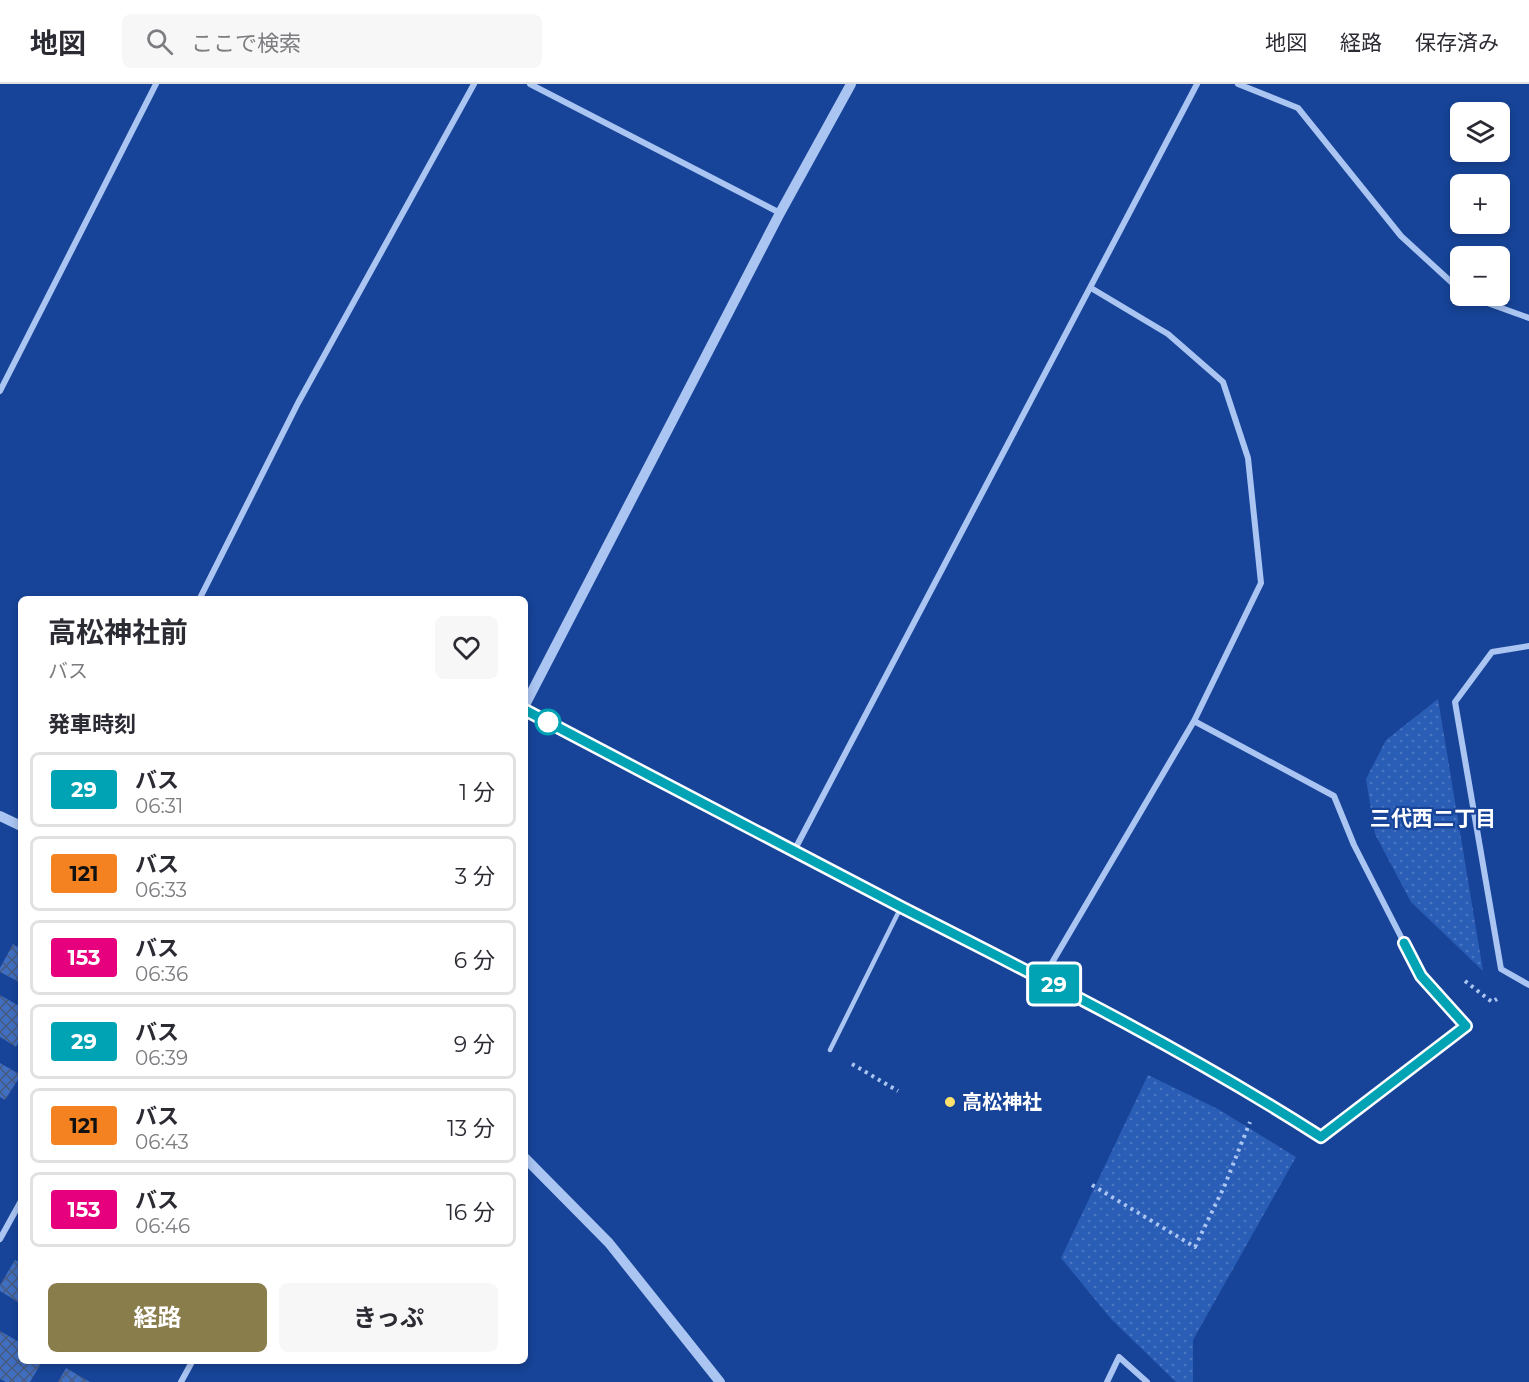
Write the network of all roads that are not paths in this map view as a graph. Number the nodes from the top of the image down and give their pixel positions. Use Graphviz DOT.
graph roads {
  1 [pos="156,84"];
  2 [pos="474,84"];
  3 [pos="530,84"];
  4 [pos="851,84"];
  5 [pos="1197,84"];
  6 [pos="1238,84"];
  7 [pos="780,213"];
  8 [pos="1450,281"];
  9 [pos="1091,288"];
  10 [pos="1496,306"];
  11 [pos="1529,318"];
  12 [pos="0,392"];
  13 [pos="201,596"];
  14 [pos="1529,646"];
  15 [pos="528,699"];
  16 [pos="528,712"];
  17 [pos="1194,721"];
  18 [pos="0,816"];
  19 [pos="18,825"];
  20 [pos="794,851"];
  21 [pos="901,907"];
  22 [pos="1043,978"];
  23 [pos="1529,984"];
  24 [pos="830,1050"];
  25 [pos="528,1161"];
  26 [pos="18,1206"];
  27 [pos="0,1239"];
  28 [pos="191,1364"];
  29 [pos="181,1382"];
  30 [pos="720,1382"];
  31 [pos="1107,1382"];
  32 [pos="1147,1382"];
  1 -- 12 [label="street"];
  2 -- 13 [label="street"];
  3 -- 7 [label="street"];
  4 -- 7 [label="street"];
  5 -- 9 [label="street"];
  6 -- 8 [label="street"];
  7 -- 15 [label="street"];
  9 -- 17 [label="street"];
  9 -- 20 [label="street"];
  10 -- 11 [label="street"];
  14 -- 23 [label="street"];
  16 -- 20 [label="street"];
  17 -- 22 [label="street"];
  17 -- 22 [label="street"];
  18 -- 19 [label="street"];
  20 -- 21 [label="street"];
  21 -- 22 [label="street"];
  21 -- 24 [label="lane"];
  25 -- 30 [label="street"];
  26 -- 27 [label="street"];
  28 -- 29 [label="street"];
  31 -- 32 [label="street"];
}
